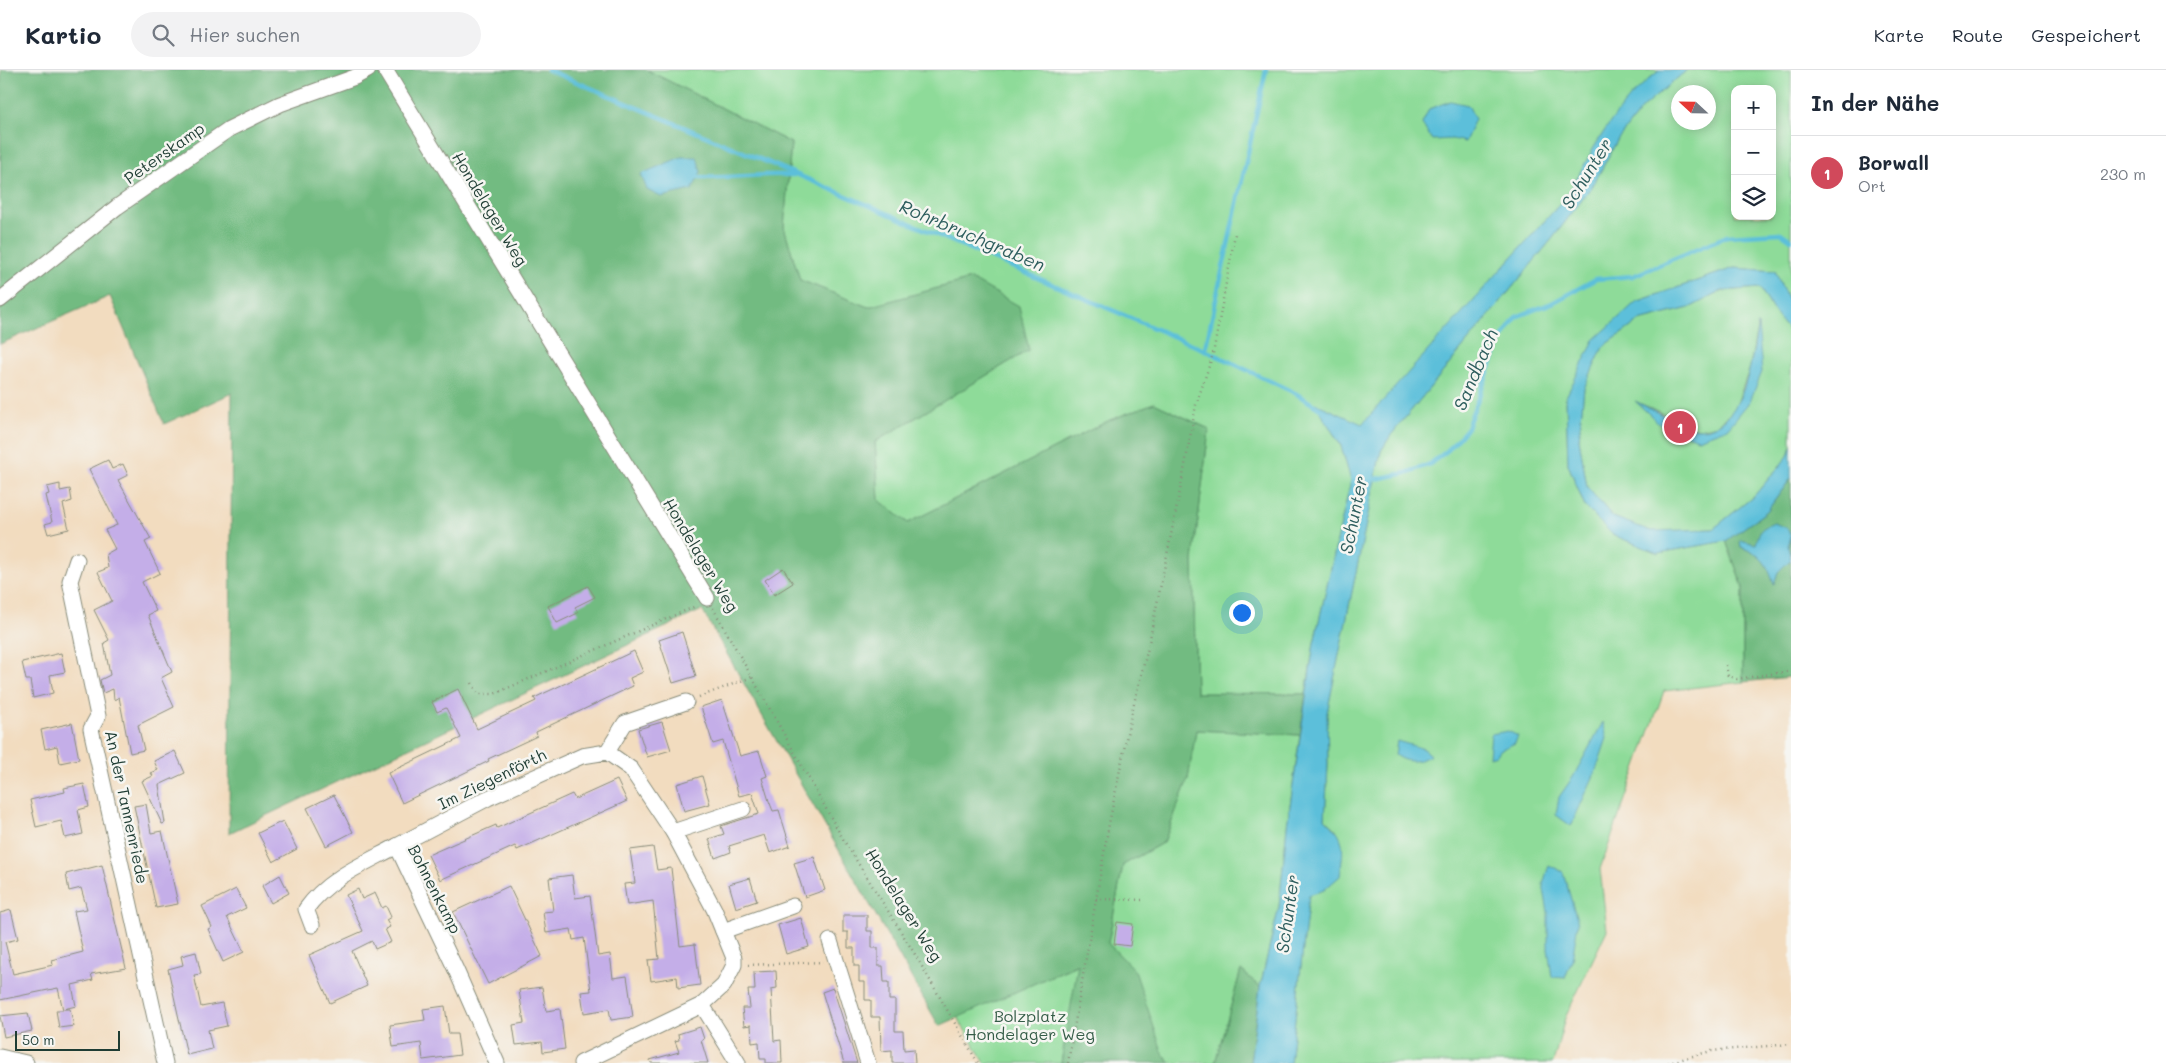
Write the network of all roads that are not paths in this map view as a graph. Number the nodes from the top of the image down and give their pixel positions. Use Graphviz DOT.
graph roads {
  1 [pos="368,70"];
  2 [pos="385,70"];
  3 [pos="0,300"];
  4 [pos="77,560"];
  5 [pos="709,602"];
  6 [pos="686,702"];
  7 [pos="607,752"];
  8 [pos="743,809"];
  9 [pos="673,832"];
  10 [pos="397,846"];
  11 [pos="793,906"];
  12 [pos="312,926"];
  13 [pos="724,932"];
  14 [pos="830,941"];
  15 [pos="702,1005"];
  16 [pos="0,1057"];
  17 [pos="26,1063"];
  18 [pos="165,1063"];
  19 [pos="497,1063"];
  20 [pos="581,1063"];
  21 [pos="738,1063"];
  22 [pos="868,1063"];
  1 -- 3 [label="street, Peterskamp"];
  2 -- 5 [label="street, Hondelager Weg"];
  4 -- 18 [label="street, An der Tannenriede"];
  6 -- 7 [label="street"];
  7 -- 9 [label="street"];
  7 -- 10 [label="street, Im Ziegenförth"];
  8 -- 9 [label="street"];
  9 -- 13 [label="street"];
  10 -- 12 [label="street, Bohnenkamp"];
  10 -- 19 [label="street, Bohnenkamp"];
  11 -- 13 [label="street"];
  13 -- 15 [label="street"];
  14 -- 22 [label="street"];
  15 -- 20 [label="street"];
  15 -- 21 [label="street"];
  16 -- 17 [label="street"];
}
